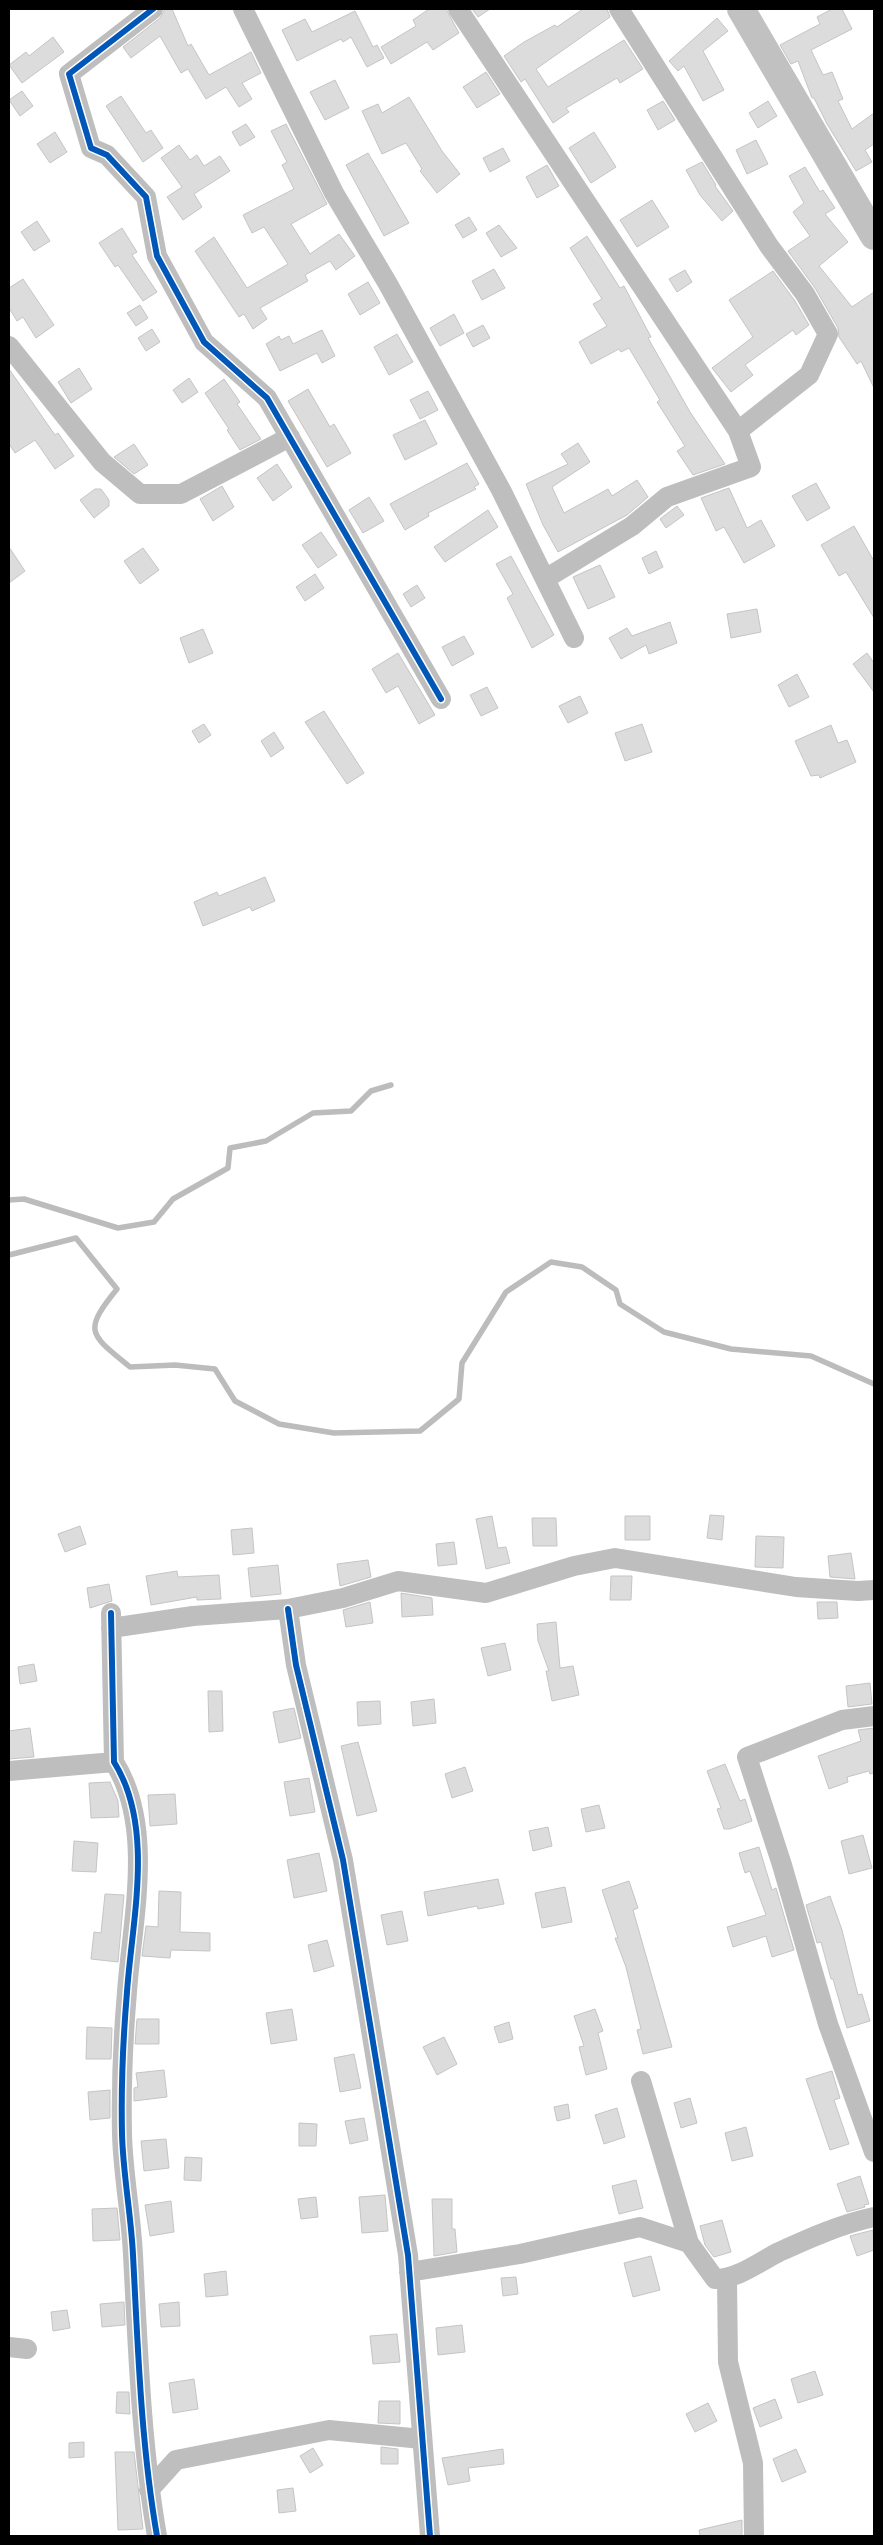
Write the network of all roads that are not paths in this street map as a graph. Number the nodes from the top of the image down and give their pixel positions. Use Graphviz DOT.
graph roads {
  1 [pos="153,9"];
  2 [pos="243,9"];
  3 [pos="458,9"];
  4 [pos="619,9"];
  5 [pos="741,9"];
  6 [pos="874,236"];
  7 [pos="9,346"];
  8 [pos="738,431"];
  9 [pos="290,437"];
  10 [pos="545,579"];
  11 [pos="574,638"];
  12 [pos="441,699"];
  13 [pos="874,1590"];
  14 [pos="288,1608"];
  15 [pos="874,1716"];
  16 [pos="114,1762"];
  17 [pos="9,1771"];
  18 [pos="641,2081"];
  19 [pos="874,2152"];
  20 [pos="874,2217"];
  21 [pos="689,2243"];
  22 [pos="409,2272"];
  23 [pos="727,2279"];
  24 [pos="422,2439"];
  25 [pos="146,2448"];
  26 [pos="176,2460"];
  27 [pos="149,2490"];
  28 [pos="157,2536"];
  29 [pos="430,2536"];
  30 [pos="754,2536"];
  1 -- 9 [label="street"];
  2 -- 10 [label="street"];
  3 -- 8 [label="street"];
  4 -- 8 [label="street"];
  5 -- 6 [label="street"];
  7 -- 9 [label="street"];
  8 -- 10 [label="street"];
  9 -- 12 [label="street"];
  10 -- 11 [label="street"];
  13 -- 14 [label="street"];
  14 -- 16 [label="street"];
  14 -- 22 [label="street"];
  15 -- 19 [label="street"];
  16 -- 17 [label="street"];
  16 -- 25 [label="street"];
  18 -- 21 [label="street"];
  20 -- 23 [label="street"];
  21 -- 22 [label="street"];
  21 -- 23 [label="street"];
  22 -- 24 [label="street"];
  23 -- 30 [label="street"];
  24 -- 26 [label="street"];
  24 -- 29 [label="street"];
  25 -- 26 [label="street"];
  25 -- 27 [label="street"];
  26 -- 27 [label="street"];
  27 -- 28 [label="street"];
}
